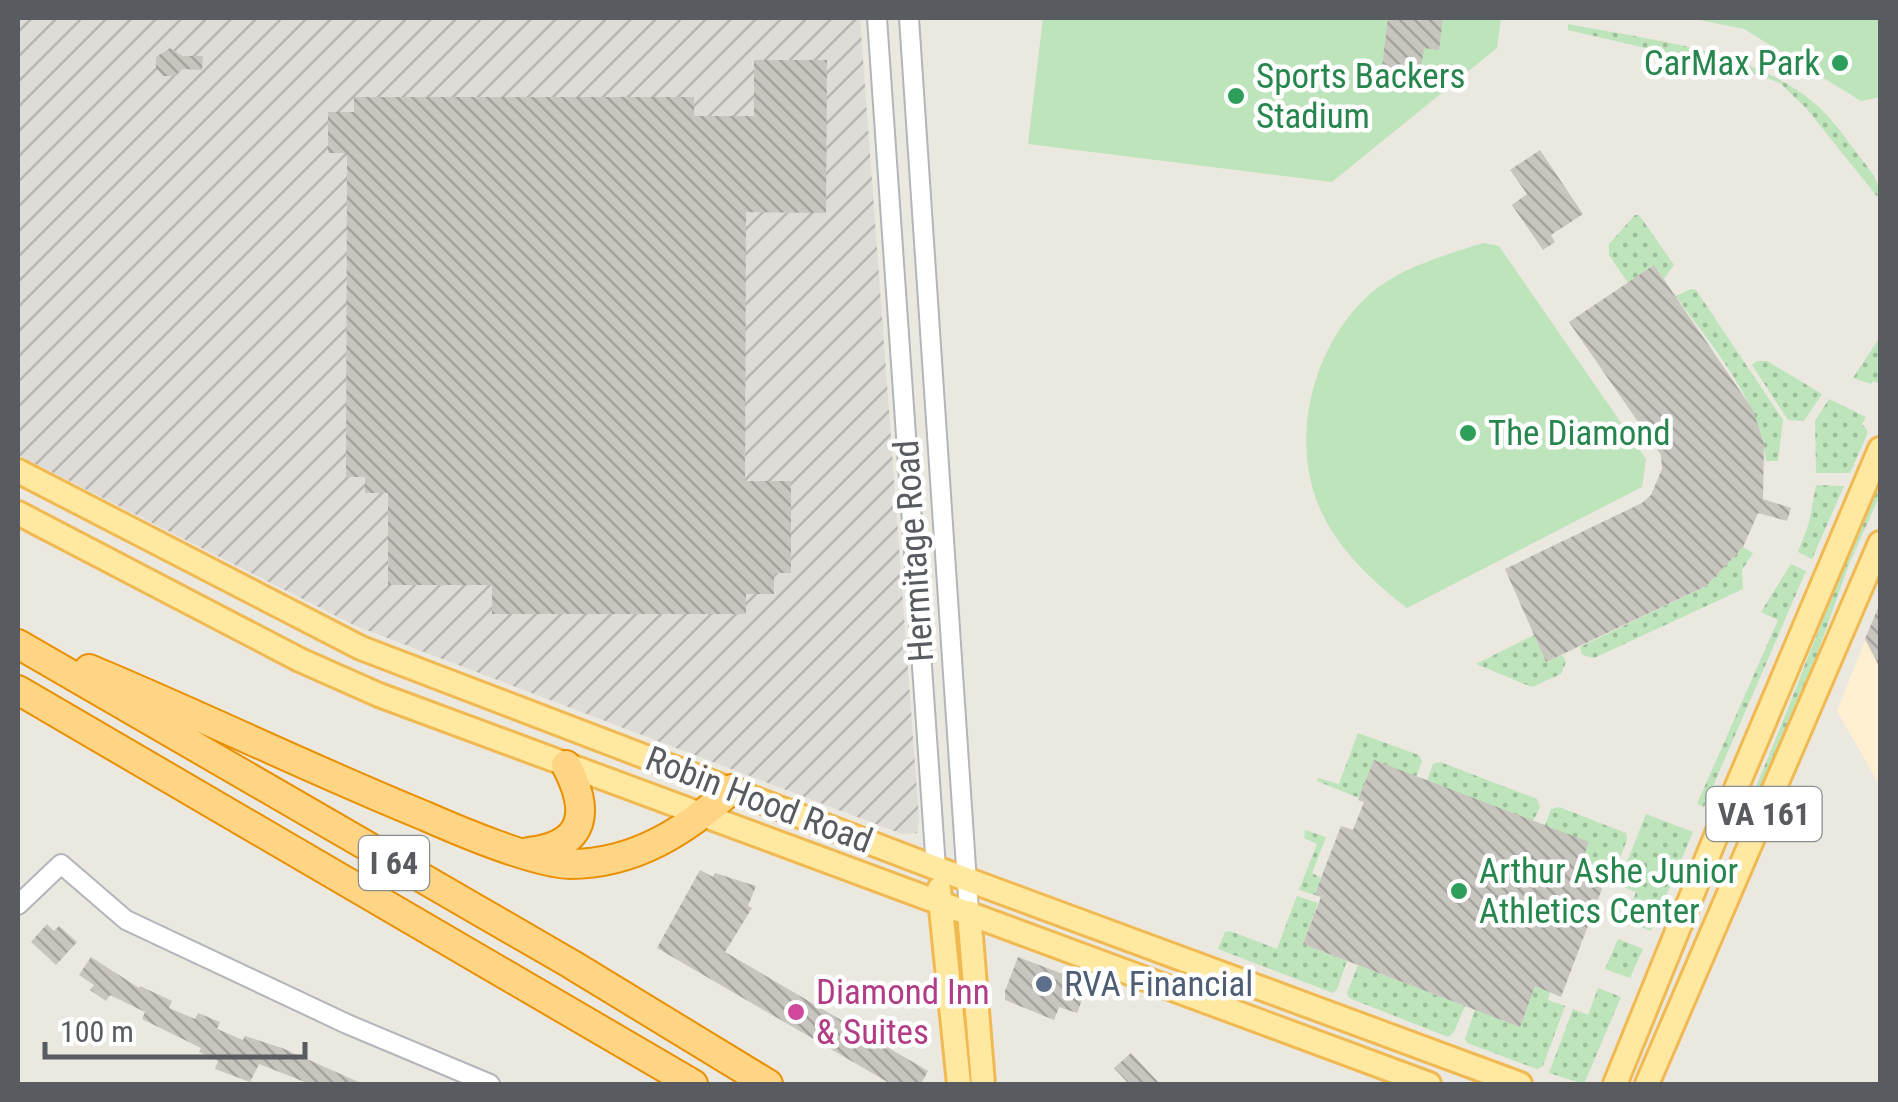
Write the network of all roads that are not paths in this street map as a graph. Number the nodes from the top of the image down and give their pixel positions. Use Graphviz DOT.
graph roads {
  1 [pos="877,18"];
  2 [pos="909,18"];
  3 [pos="1880,449"];
  4 [pos="18,472"];
  5 [pos="18,513"];
  6 [pos="1880,544"];
  7 [pos="18,642"];
  8 [pos="18,690"];
  9 [pos="566,765"];
  10 [pos="732,789"];
  11 [pos="703,816"];
  12 [pos="525,852"];
  13 [pos="936,868"];
  14 [pos="966,878"];
  15 [pos="941,902"];
  16 [pos="18,905"];
  17 [pos="970,912"];
  18 [pos="584,1020"];
  19 [pos="1284,1032"];
  20 [pos="1397,1037"];
  21 [pos="490,1084"];
  22 [pos="654,1084"];
  23 [pos="693,1084"];
  24 [pos="768,1084"];
  25 [pos="959,1084"];
  26 [pos="982,1084"];
  27 [pos="1429,1084"];
  28 [pos="1520,1084"];
  29 [pos="1616,1084"];
  30 [pos="1647,1084"];
  1 -- 13 [label="street, Hermitage Road"];
  2 -- 14 [label="street, Hermitage Road"];
  3 -- 29 [label="main road, VA 161"];
  4 -- 10 [label="main road, Robin Hood Road"];
  5 -- 9 [label="main road, Robin Hood Road"];
  6 -- 30 [label="main road, VA 161"];
  7 -- 12 [label="highway"];
  7 -- 24 [label="highway, I 64"];
  8 -- 18 [label="highway, I 64"];
  9 -- 11 [label="main road, Robin Hood Road"];
  9 -- 12 [label="highway"];
  10 -- 11 [label="highway"];
  10 -- 13 [label="main road, Robin Hood Road"];
  11 -- 12 [label="highway"];
  11 -- 15 [label="main road, Robin Hood Road"];
  13 -- 14 [label="main road, Robin Hood Road"];
  13 -- 15 [label="main road, Hermitage Road"];
  14 -- 17 [label="street, Hermitage Road"];
  14 -- 20 [label="main road, Robin Hood Road"];
  15 -- 17 [label="main road, Robin Hood Road"];
  15 -- 25 [label="main road, Hermitage Road"];
  16 -- 21 [label="street"];
  17 -- 19 [label="main road, Robin Hood Road"];
  17 -- 26 [label="main road, Hermitage Road"];
  18 -- 22 [label="highway"];
  18 -- 23 [label="highway, I 64"];
  19 -- 20 [label="main road"];
  19 -- 27 [label="main road, Robin Hood Road"];
  20 -- 28 [label="main road, Robin Hood Road"];
}
